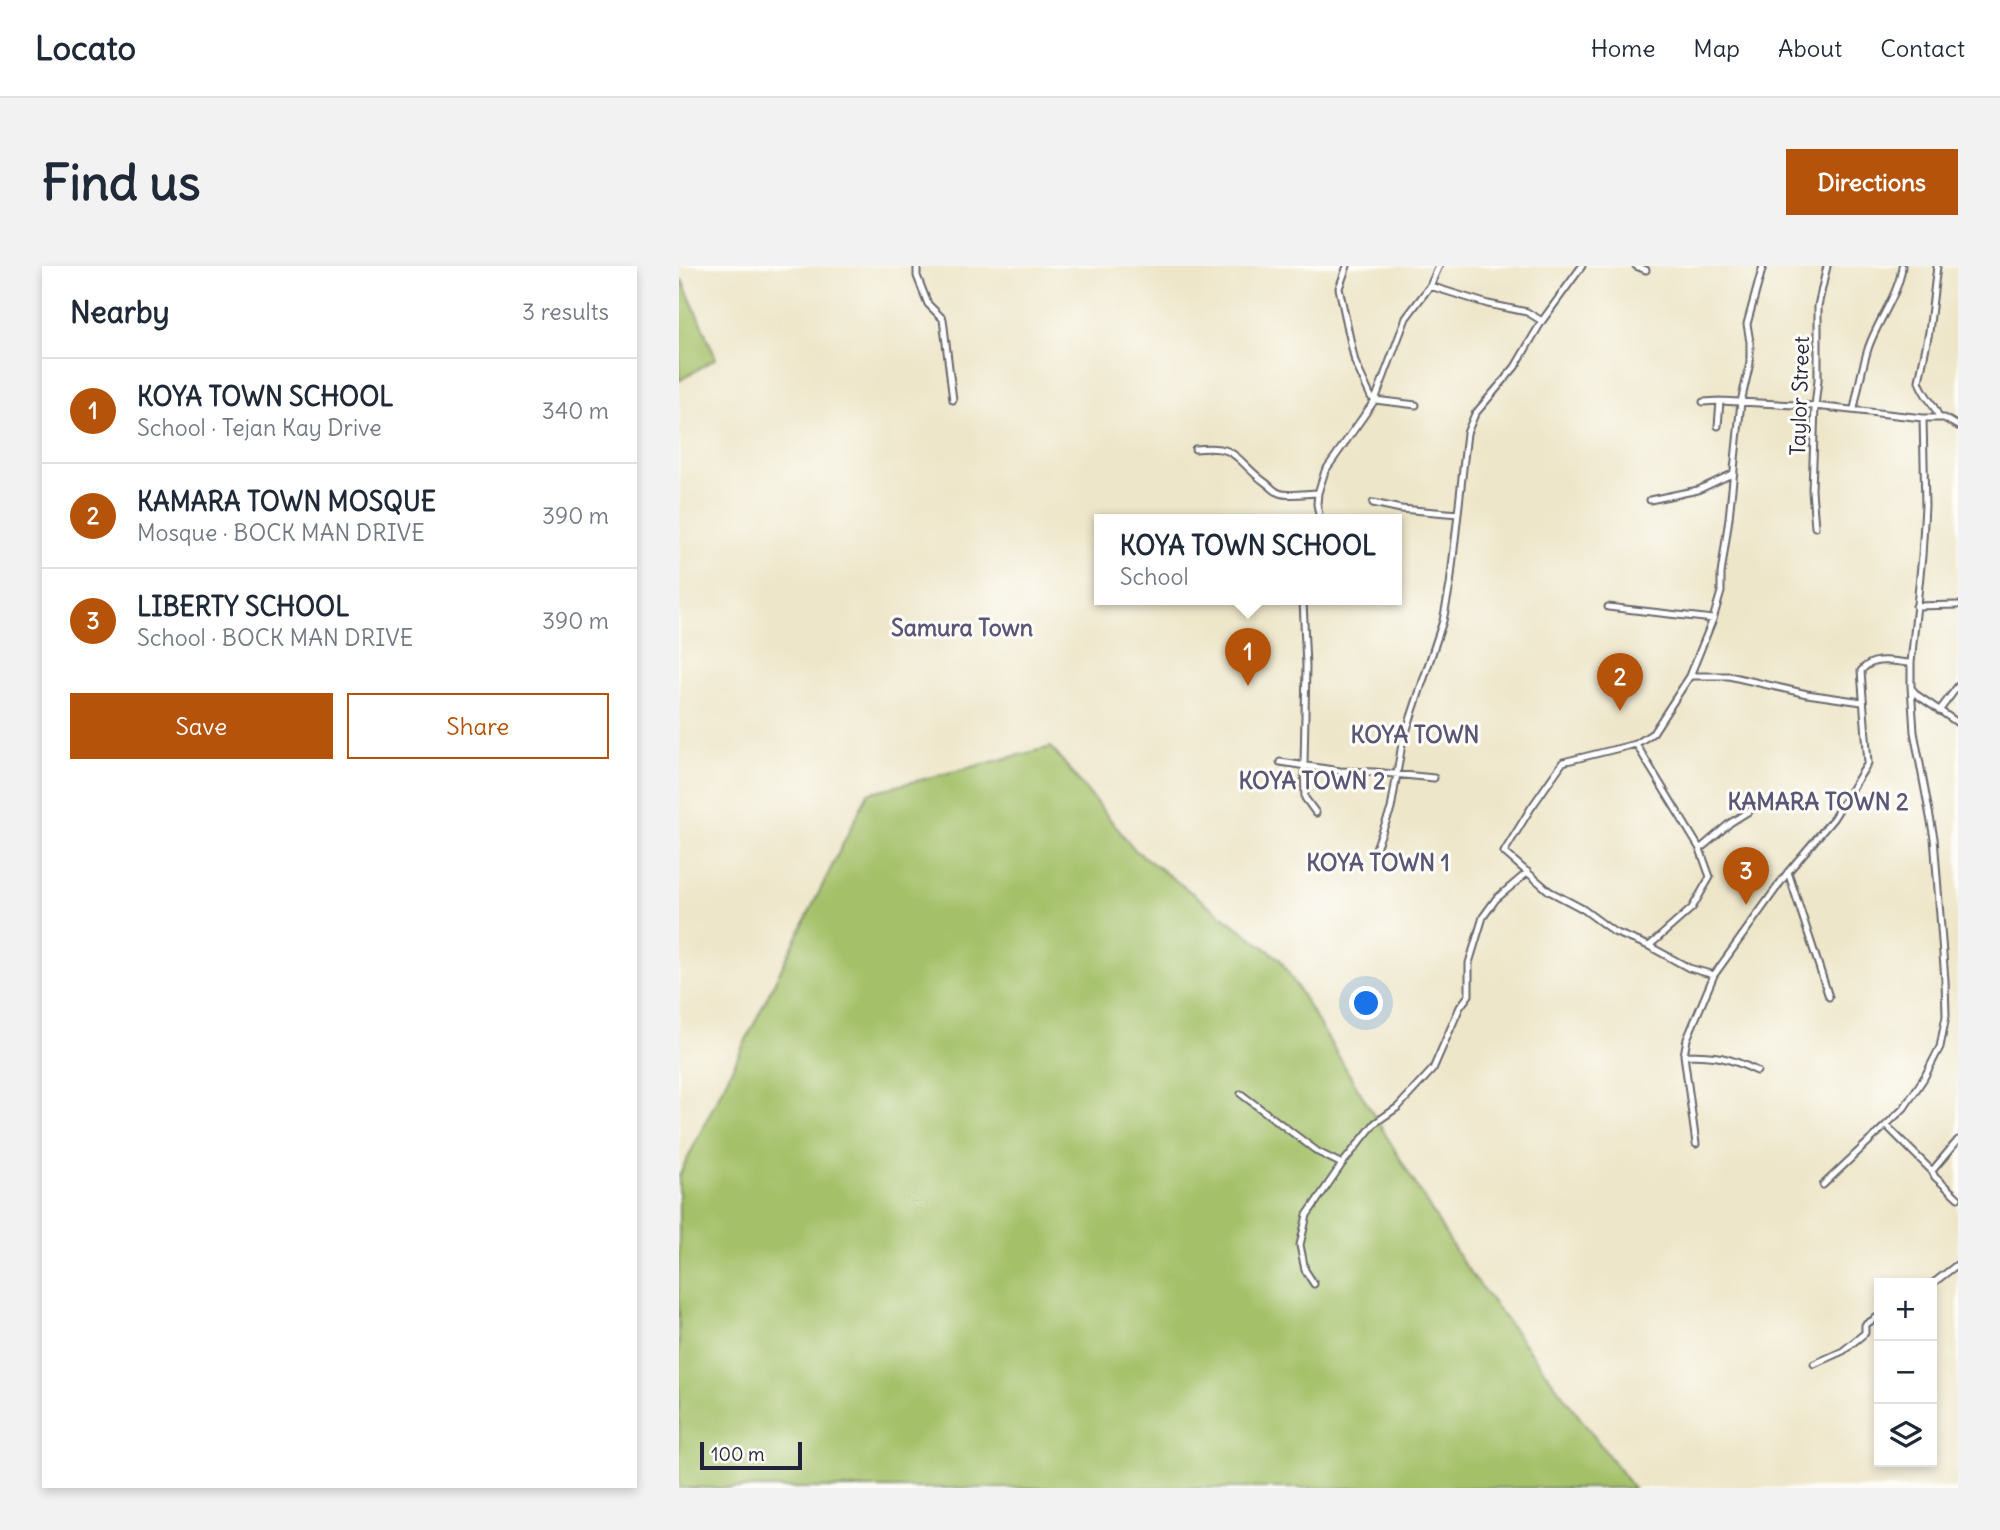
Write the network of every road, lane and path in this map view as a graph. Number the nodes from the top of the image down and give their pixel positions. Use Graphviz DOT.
graph roads {
  1 [pos="918,266"];
  2 [pos="1347,266"];
  3 [pos="1439,266"];
  4 [pos="1582,266"];
  5 [pos="1636,266"];
  6 [pos="1763,266"];
  7 [pos="1827,266"];
  8 [pos="1902,266"];
  9 [pos="1937,266"];
  10 [pos="1646,270"];
  11 [pos="1430,286"];
  12 [pos="1542,321"];
  13 [pos="953,400"];
  14 [pos="1375,400"];
  15 [pos="1720,401"];
  16 [pos="1703,402"];
  17 [pos="1741,402"];
  18 [pos="1416,405"];
  19 [pos="1815,406"];
  20 [pos="1854,409"];
  21 [pos="1923,418"];
  22 [pos="1939,418"];
  23 [pos="1718,426"];
  24 [pos="1958,426"];
  25 [pos="1195,449"];
  26 [pos="1734,473"];
  27 [pos="1318,493"];
  28 [pos="1650,500"];
  29 [pos="1373,503"];
  30 [pos="1319,514"];
  31 [pos="1458,514"];
  32 [pos="1815,527"];
  33 [pos="1303,605"];
  34 [pos="1958,605"];
  35 [pos="1916,606"];
  36 [pos="1608,607"];
  37 [pos="1713,619"];
  38 [pos="1911,663"];
  39 [pos="1690,676"];
  40 [pos="1911,686"];
  41 [pos="1958,686"];
  42 [pos="1862,702"];
  43 [pos="1939,711"];
  44 [pos="1958,723"];
  45 [pos="1636,744"];
  46 [pos="1280,762"];
  47 [pos="1304,765"];
  48 [pos="1396,774"];
  49 [pos="1434,778"];
  50 [pos="1762,803"];
  51 [pos="1316,813"];
  52 [pos="1376,848"];
  53 [pos="1700,849"];
  54 [pos="1528,872"];
  55 [pos="1788,872"];
  56 [pos="1649,946"];
  57 [pos="1714,975"];
  58 [pos="1829,997"];
  59 [pos="1683,1055"];
  60 [pos="1757,1071"];
  61 [pos="1241,1094"];
  62 [pos="1886,1125"];
  63 [pos="1958,1140"];
  64 [pos="1696,1144"];
  65 [pos="1342,1164"];
  66 [pos="1932,1171"];
  67 [pos="1823,1185"];
  68 [pos="1958,1198"];
  69 [pos="1958,1264"];
  70 [pos="1937,1280"];
  71 [pos="1314,1284"];
  72 [pos="1874,1319"];
  73 [pos="1814,1364"];
  1 -- 13 [label="street"];
  2 -- 14 [label="street"];
  3 -- 11 [label="street"];
  4 -- 12 [label="street"];
  5 -- 10 [label="street"];
  6 -- 17 [label="street"];
  7 -- 19 [label="street, Taylor Street"];
  8 -- 20 [label="street"];
  9 -- 22 [label="street"];
  11 -- 12 [label="street"];
  11 -- 14 [label="street"];
  12 -- 31 [label="street"];
  14 -- 18 [label="street"];
  14 -- 27 [label="street"];
  15 -- 16 [label="street"];
  15 -- 17 [label="street"];
  15 -- 23 [label="street"];
  17 -- 19 [label="street"];
  17 -- 26 [label="street"];
  19 -- 20 [label="street"];
  19 -- 32 [label="street, Taylor Street"];
  20 -- 21 [label="street"];
  21 -- 22 [label="street"];
  21 -- 35 [label="street"];
  22 -- 24 [label="street"];
  25 -- 27 [label="street"];
  26 -- 28 [label="street"];
  26 -- 37 [label="street"];
  27 -- 30 [label="street"];
  29 -- 31 [label="street"];
  31 -- 48 [label="street"];
  33 -- 47 [label="street"];
  34 -- 35 [label="street"];
  35 -- 38 [label="street"];
  36 -- 37 [label="street"];
  37 -- 39 [label="street"];
  38 -- 40 [label="street"];
  38 -- 42 [label="street"];
  39 -- 42 [label="street"];
  39 -- 45 [label="street"];
  40 -- 43 [label="street"];
  40 -- 62 [label="street"];
  41 -- 43 [label="street"];
  42 -- 55 [label="street"];
  43 -- 44 [label="street"];
  45 -- 53 [label="street"];
  45 -- 54 [label="street"];
  46 -- 47 [label="street"];
  47 -- 48 [label="street"];
  47 -- 51 [label="street"];
  48 -- 49 [label="street"];
  48 -- 52 [label="street"];
  50 -- 53 [label="street"];
  53 -- 56 [label="street"];
  54 -- 56 [label="street"];
  54 -- 65 [label="street"];
  55 -- 57 [label="street"];
  55 -- 58 [label="street"];
  56 -- 57 [label="street"];
  57 -- 59 [label="street"];
  59 -- 60 [label="street"];
  59 -- 64 [label="street"];
  61 -- 65 [label="street"];
  62 -- 66 [label="street"];
  62 -- 67 [label="street"];
  63 -- 66 [label="street"];
  65 -- 71 [label="street"];
  66 -- 68 [label="street"];
  69 -- 70 [label="street"];
  72 -- 73 [label="street"];
}
